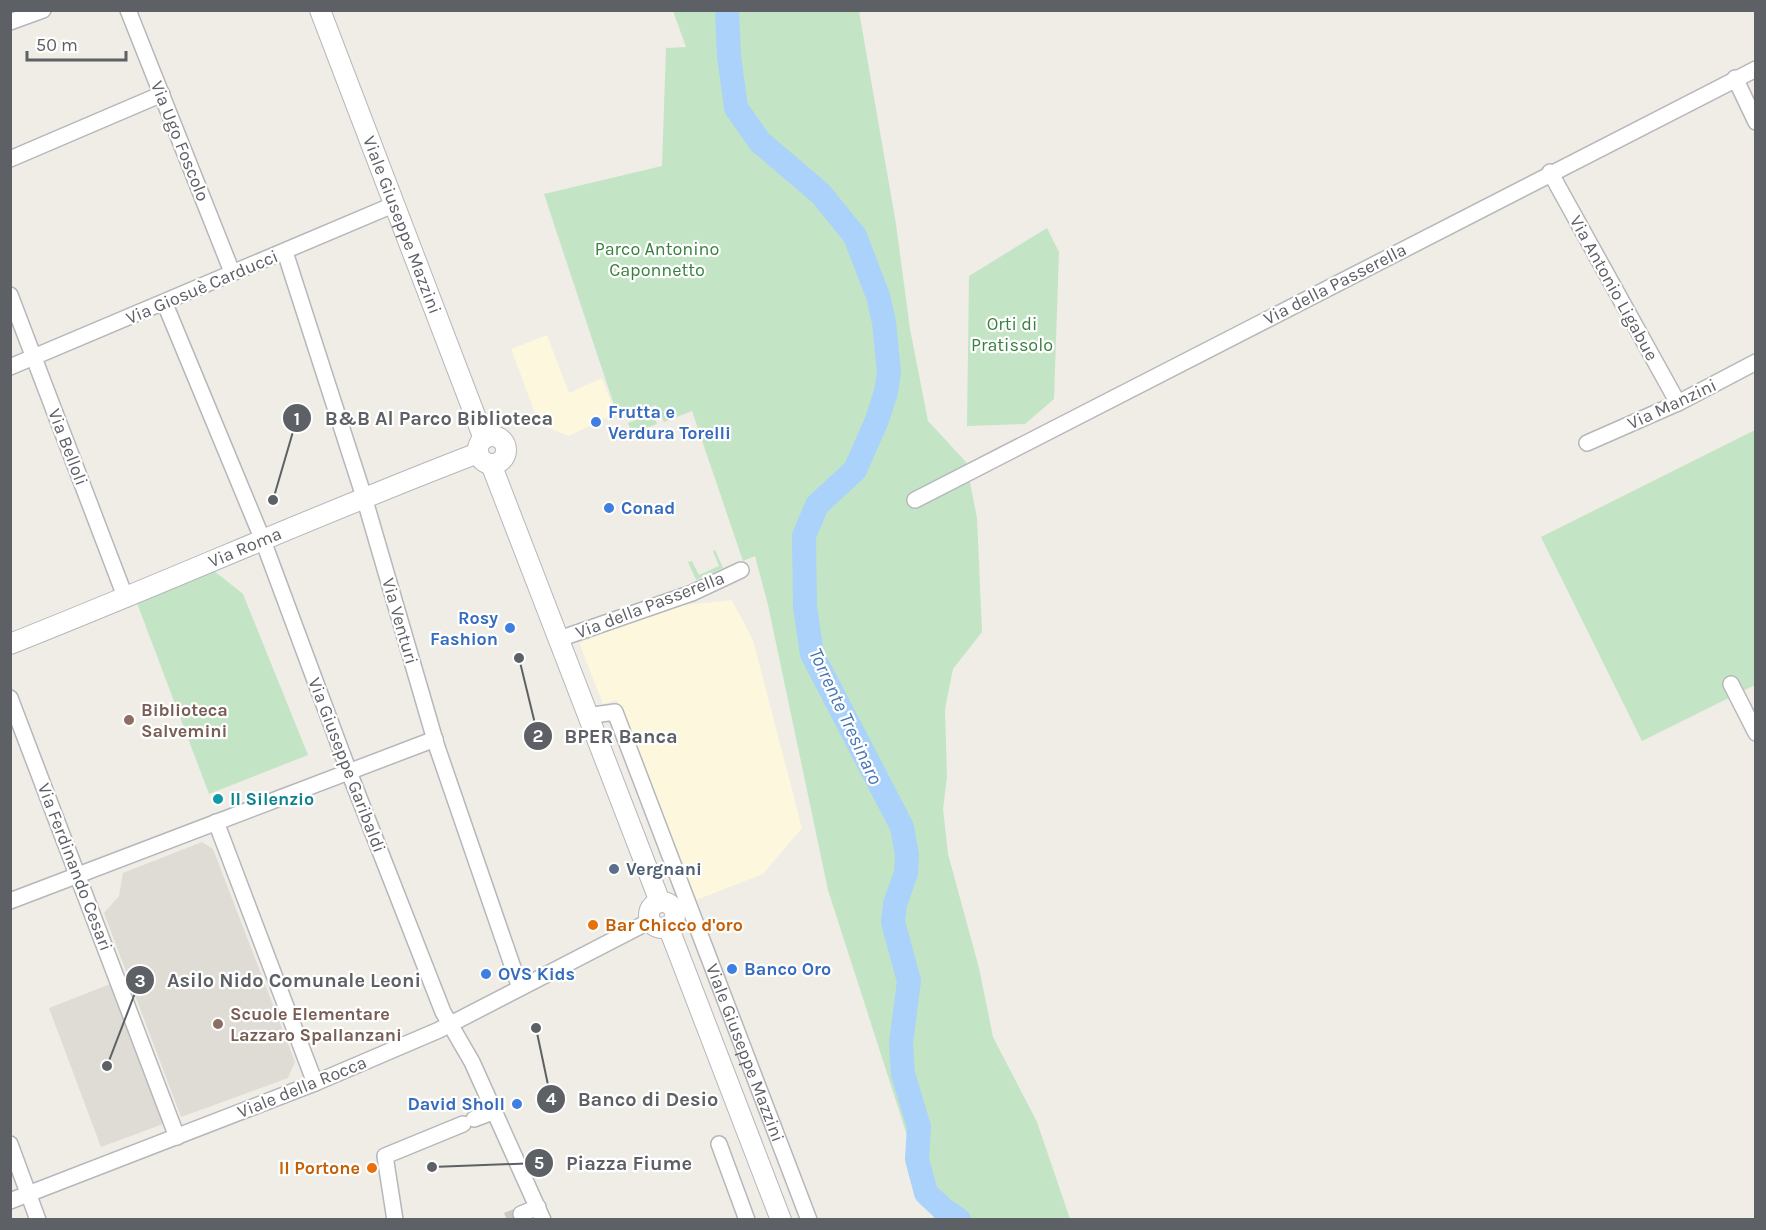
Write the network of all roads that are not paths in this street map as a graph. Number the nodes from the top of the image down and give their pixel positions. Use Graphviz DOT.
graph roads {
  1 [pos="43,10"];
  2 [pos="128,10"];
  3 [pos="320,10"];
  4 [pos="15,17"];
  5 [pos="1755,69"];
  6 [pos="1735,78"];
  7 [pos="162,94"];
  8 [pos="1755,122"];
  9 [pos="10,159"];
  10 [pos="1550,172"];
  11 [pos="393,205"];
  12 [pos="285,252"];
  13 [pos="232,272"];
  14 [pos="10,295"];
  15 [pos="165,304"];
  16 [pos="33,357"];
  17 [pos="1755,362"];
  18 [pos="10,367"];
  19 [pos="1678,403"];
  20 [pos="1587,443"];
  21 [pos="484,452"];
  22 [pos="364,496"];
  23 [pos="915,500"];
  24 [pos="262,538"];
  25 [pos="741,570"];
  26 [pos="126,598"];
  27 [pos="559,639"];
  28 [pos="10,644"];
  29 [pos="1731,684"];
  30 [pos="10,698"];
  31 [pos="587,716"];
  32 [pos="1755,733"];
  33 [pos="435,739"];
  34 [pos="349,772"];
  35 [pos="216,822"];
  36 [pos="80,875"];
  37 [pos="10,901"];
  38 [pos="659,924"];
  39 [pos="520,988"];
  40 [pos="450,1025"];
  41 [pos="315,1083"];
  42 [pos="495,1111"];
  43 [pos="177,1137"];
  44 [pos="10,1144"];
  45 [pos="719,1144"];
  46 [pos="28,1195"];
  47 [pos="10,1201"];
  48 [pos="540,1213"];
  49 [pos="521,1214"];
  50 [pos="38,1220"];
  51 [pos="395,1220"];
  52 [pos="747,1220"];
  53 [pos="781,1220"];
  54 [pos="809,1220"];
  1 -- 4 [label="street"];
  2 -- 7 [label="street, Via Ugo Foscolo"];
  3 -- 11 [label="street, Viale Giuseppe Mazzini"];
  5 -- 6 [label="street, Via della Passerella"];
  6 -- 8 [label="street"];
  6 -- 10 [label="street, Via della Passerella"];
  7 -- 9 [label="street"];
  7 -- 13 [label="street, Via Ugo Foscolo"];
  10 -- 19 [label="street, Via Antonio Ligabue"];
  10 -- 23 [label="street, Via della Passerella"];
  11 -- 12 [label="street, Via Giosuè Carducci"];
  11 -- 21 [label="street, Viale Giuseppe Mazzini"];
  12 -- 13 [label="street, Via Giosuè Carducci"];
  12 -- 22 [label="street, Via Venturi"];
  13 -- 15 [label="street, Via Giosuè Carducci"];
  14 -- 16 [label="street, Via Belloli"];
  15 -- 16 [label="street, Via Giosuè Carducci"];
  15 -- 24 [label="street, Via Giuseppe Garibaldi"];
  16 -- 18 [label="street, Via Giosuè Carducci"];
  16 -- 26 [label="street, Via Belloli"];
  17 -- 19 [label="street, Via Manzini"];
  19 -- 20 [label="street, Via Manzini"];
  21 -- 22 [label="street, Via Roma"];
  21 -- 27 [label="street, Viale Giuseppe Mazzini"];
  22 -- 24 [label="street, Via Roma"];
  22 -- 33 [label="street, Via Venturi"];
  24 -- 26 [label="street, Via Roma"];
  24 -- 34 [label="street, Via Giuseppe Garibaldi"];
  25 -- 27 [label="street, Via della Passerella"];
  26 -- 28 [label="street, Via Roma"];
  27 -- 31 [label="street, Viale Giuseppe Mazzini"];
  29 -- 32 [label="street"];
  30 -- 36 [label="street, Via Ferdinando Cesari"];
  31 -- 38 [label="street, Viale Giuseppe Mazzini"];
  31 -- 54 [label="street, Viale Giuseppe Mazzini"];
  33 -- 34 [label="street"];
  33 -- 39 [label="street, Via Venturi"];
  34 -- 35 [label="street"];
  34 -- 40 [label="street, Via Giuseppe Garibaldi"];
  35 -- 36 [label="street"];
  35 -- 41 [label="street"];
  36 -- 37 [label="street"];
  36 -- 43 [label="street, Via Ferdinando Cesari"];
  38 -- 39 [label="street, Viale della Rocca"];
  38 -- 53 [label="street, Viale Giuseppe Mazzini"];
  39 -- 40 [label="street, Viale della Rocca"];
  40 -- 41 [label="street, Viale della Rocca"];
  40 -- 42 [label="street, Via Giuseppe Garibaldi"];
  41 -- 43 [label="street, Viale della Rocca"];
  42 -- 48 [label="street, Via Giuseppe Garibaldi"];
  42 -- 51 [label="street"];
  43 -- 46 [label="street, Viale della Rocca"];
  44 -- 46 [label="street"];
  45 -- 52 [label="street"];
  46 -- 47 [label="street, Viale della Rocca"];
  46 -- 50 [label="street"];
  48 -- 49 [label="street"];
}
